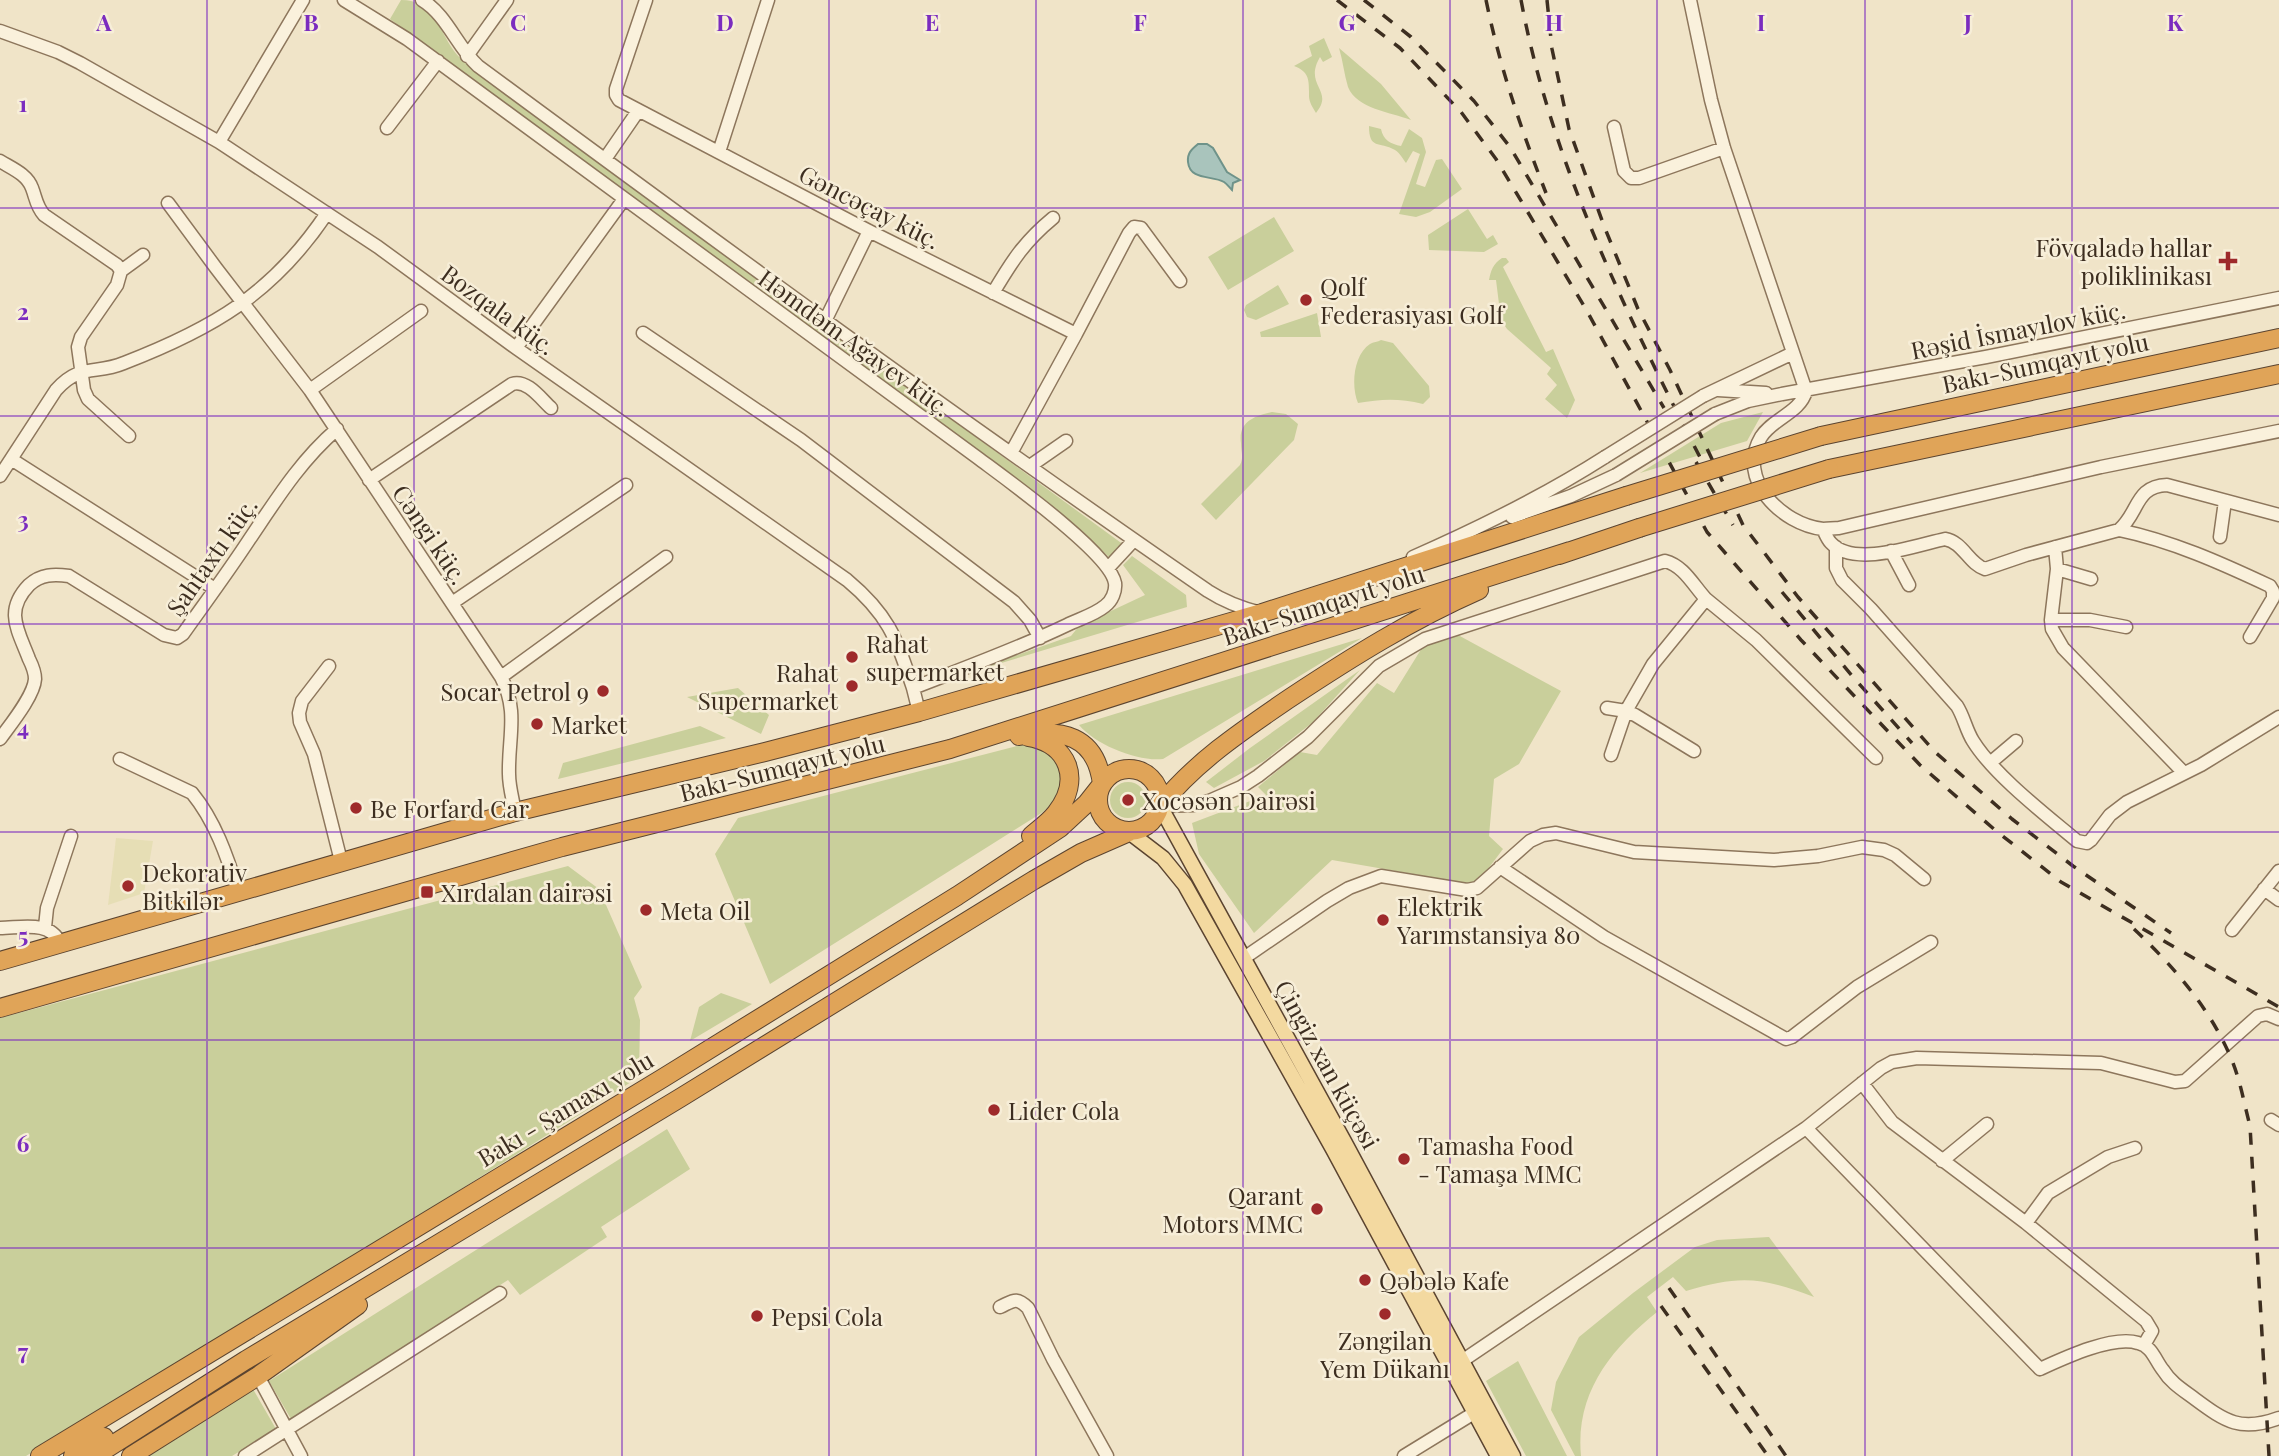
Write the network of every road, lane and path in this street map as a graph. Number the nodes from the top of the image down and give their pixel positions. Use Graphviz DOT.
graph roads {
  1 [pos="303,0"];
  2 [pos="344,0"];
  3 [pos="422,0"];
  4 [pos="507,0"];
  5 [pos="646,0"];
  6 [pos="768,0"];
  7 [pos="1690,0"];
  8 [pos="0,31"];
  9 [pos="467,56"];
  10 [pos="438,61"];
  11 [pos="638,111"];
  12 [pos="1614,127"];
  13 [pos="387,128"];
  14 [pos="219,142"];
  15 [pos="1724,148"];
  16 [pos="719,152"];
  17 [pos="605,159"];
  18 [pos="0,161"];
  19 [pos="624,199"];
  20 [pos="168,203"];
  21 [pos="327,213"];
  22 [pos="1053,218"];
  23 [pos="870,231"];
  24 [pos="143,255"];
  25 [pos="121,271"];
  26 [pos="1180,281"];
  27 [pos="993,293"];
  28 [pos="2279,298"];
  29 [pos="244,303"];
  30 [pos="421,312"];
  31 [pos="825,321"];
  32 [pos="643,333"];
  33 [pos="1076,334"];
  34 [pos="2279,338"];
  35 [pos="516,348"];
  36 [pos="1793,353"];
  37 [pos="80,371"];
  38 [pos="2279,374"];
  39 [pos="310,390"];
  40 [pos="1806,391"];
  41 [pos="1709,393"];
  42 [pos="1783,394"];
  43 [pos="551,408"];
  44 [pos="337,429"];
  45 [pos="2279,431"];
  46 [pos="129,436"];
  47 [pos="1066,441"];
  48 [pos="1011,453"];
  49 [pos="12,459"];
  50 [pos="1030,466"];
  51 [pos="0,476"];
  52 [pos="369,480"];
  53 [pos="626,485"];
  54 [pos="2225,501"];
  55 [pos="2279,515"];
  56 [pos="1823,528"];
  57 [pos="2119,530"];
  58 [pos="1468,533"];
  59 [pos="2220,537"];
  60 [pos="1134,540"];
  61 [pos="1836,547"];
  62 [pos="2055,547"];
  63 [pos="1570,551"];
  64 [pos="1891,551"];
  65 [pos="666,557"];
  66 [pos="1109,567"];
  67 [pos="2057,569"];
  68 [pos="2091,579"];
  69 [pos="1348,585"];
  70 [pos="1909,585"];
  71 [pos="215,589"];
  72 [pos="1706,599"];
  73 [pos="452,603"];
  74 [pos="1262,613"];
  75 [pos="2051,620"];
  76 [pos="2126,627"];
  77 [pos="2250,637"];
  78 [pos="1040,638"];
  79 [pos="329,666"];
  80 [pos="501,677"];
  81 [pos="913,688"];
  82 [pos="1607,708"];
  83 [pos="1626,711"];
  84 [pos="919,712"];
  85 [pos="2279,717"];
  86 [pos="1021,736"];
  87 [pos="0,739"];
  88 [pos="2017,741"];
  89 [pos="950,749"];
  90 [pos="1694,751"];
  91 [pos="1611,755"];
  92 [pos="1875,758"];
  93 [pos="120,759"];
  94 [pos="1990,763"];
  95 [pos="2184,773"];
  96 [pos="1102,784"];
  97 [pos="1160,806"];
  98 [pos="515,812"];
  99 [pos="1129,832"];
  100 [pos="71,836"];
  101 [pos="341,861"];
  102 [pos="1500,867"];
  103 [pos="2279,871"];
  104 [pos="1924,879"];
  105 [pos="2264,889"];
  106 [pos="238,891"];
  107 [pos="957,896"];
  108 [pos="2279,900"];
  109 [pos="0,928"];
  110 [pos="45,928"];
  111 [pos="2232,930"];
  112 [pos="1931,942"];
  113 [pos="60,943"];
  114 [pos="1244,958"];
  115 [pos="0,961"];
  116 [pos="0,1008"];
  117 [pos="2279,1018"];
  118 [pos="1862,1083"];
  119 [pos="1987,1124"];
  120 [pos="1806,1128"];
  121 [pos="2136,1148"];
  122 [pos="1942,1161"];
  123 [pos="476,1222"];
  124 [pos="2026,1223"];
  125 [pos="500,1293"];
  126 [pos="1000,1307"];
  127 [pos="2144,1345"];
  128 [pos="246,1360"];
  129 [pos="1462,1362"];
  130 [pos="258,1376"];
  131 [pos="1474,1413"];
  132 [pos="2279,1418"];
  133 [pos="288,1430"];
  134 [pos="40,1456"];
  135 [pos="73,1456"];
  136 [pos="95,1456"];
  137 [pos="131,1456"];
  138 [pos="245,1456"];
  139 [pos="301,1456"];
  140 [pos="1107,1456"];
  141 [pos="1404,1456"];
  142 [pos="1498,1456"];
  143 [pos="1513,1456"];
  1 -- 14 [label="street"];
  2 -- 10 [label="street, Həmdəm Ağayev küç."];
  3 -- 9 [label="street"];
  4 -- 9 [label="street"];
  5 -- 11 [label="street, Gəncəçay küç."];
  6 -- 16 [label="street"];
  7 -- 15 [label="street"];
  8 -- 14 [label="street, Bozqala küç."];
  9 -- 17 [label="street"];
  10 -- 13 [label="street"];
  10 -- 19 [label="street, Həmdəm Ağayev küç."];
  11 -- 16 [label="street, Gəncəçay küç."];
  11 -- 17 [label="street"];
  12 -- 15 [label="street"];
  14 -- 21 [label="street, Bozqala küç."];
  15 -- 36 [label="street"];
  16 -- 23 [label="street, Gəncəçay küç."];
  17 -- 31 [label="street"];
  18 -- 25 [label="street"];
  19 -- 35 [label="street"];
  19 -- 66 [label="street, Həmdəm Ağayev küç."];
  20 -- 29 [label="street, Cəngi küç."];
  21 -- 29 [label="street"];
  21 -- 35 [label="street, Bozqala küç."];
  22 -- 27 [label="street"];
  23 -- 27 [label="street, Gəncəçay küç."];
  23 -- 31 [label="street"];
  24 -- 25 [label="street"];
  25 -- 37 [label="street"];
  26 -- 33 [label="street"];
  27 -- 33 [label="street, Gəncəçay küç."];
  28 -- 40 [label="street, Rəşid İsmayılov küç."];
  29 -- 37 [label="street"];
  29 -- 39 [label="street, Cəngi küç."];
  30 -- 39 [label="street"];
  31 -- 48 [label="street"];
  32 -- 78 [label="street"];
  33 -- 48 [label="street"];
  34 -- 69 [label="highway, Bakı-Sumqayıt yolu, bridge"];
  35 -- 81 [label="street, Bozqala küç."];
  36 -- 40 [label="street"];
  36 -- 41 [label="street"];
  37 -- 46 [label="street"];
  37 -- 49 [label="street"];
  38 -- 63 [label="highway, bridge"];
  39 -- 44 [label="street, Cəngi küç."];
  40 -- 42 [label="street, Rəşid İsmayılov küç."];
  40 -- 56 [label="street"];
  41 -- 42 [label="street"];
  41 -- 58 [label="street, bridge"];
  42 -- 58 [label="street, bridge"];
  43 -- 52 [label="street"];
  44 -- 52 [label="street, Cəngi küç."];
  44 -- 71 [label="street, Şahtaxtı küç."];
  45 -- 56 [label="street"];
  47 -- 50 [label="street"];
  48 -- 50 [label="street"];
  49 -- 51 [label="street"];
  49 -- 71 [label="street"];
  50 -- 60 [label="street"];
  52 -- 73 [label="street, Cəngi küç."];
  53 -- 73 [label="street"];
  54 -- 55 [label="street"];
  54 -- 57 [label="street"];
  54 -- 59 [label="street"];
  56 -- 61 [label="street"];
  57 -- 62 [label="street"];
  57 -- 77 [label="street"];
  58 -- 69 [label="street"];
  60 -- 66 [label="street"];
  60 -- 74 [label="street"];
  61 -- 64 [label="street"];
  61 -- 94 [label="street"];
  62 -- 64 [label="street"];
  62 -- 67 [label="street"];
  63 -- 89 [label="highway, Bakı-Sumqayıt yolu"];
  63 -- 97 [label="highway"];
  64 -- 70 [label="street"];
  65 -- 80 [label="street"];
  66 -- 78 [label="street"];
  67 -- 68 [label="street"];
  67 -- 75 [label="street"];
  69 -- 74 [label="highway, Bakı-Sumqayıt yolu"];
  71 -- 87 [label="street, Şahtaxtı küç."];
  72 -- 83 [label="street"];
  72 -- 92 [label="street"];
  72 -- 97 [label="street"];
  73 -- 80 [label="street, Cəngi küç."];
  74 -- 84 [label="highway, Bakı-Sumqayıt yolu"];
  75 -- 76 [label="street"];
  75 -- 95 [label="street"];
  78 -- 81 [label="street"];
  79 -- 101 [label="street"];
  80 -- 98 [label="street, Cəngi küç."];
  81 -- 84 [label="street"];
  82 -- 83 [label="street"];
  83 -- 90 [label="street"];
  83 -- 91 [label="street"];
  84 -- 98 [label="highway, Bakı-Sumqayıt yolu"];
  85 -- 95 [label="street"];
  86 -- 89 [label="highway"];
  86 -- 96 [label="highway"];
  86 -- 107 [label="highway"];
  88 -- 94 [label="street"];
  89 -- 116 [label="highway, Bakı-Sumqayıt yolu"];
  93 -- 106 [label="street"];
  94 -- 95 [label="street"];
  96 -- 97 [label="highway"];
  96 -- 99 [label="highway"];
  96 -- 107 [label="highway, Bakı - Şamaxı yolu"];
  97 -- 99 [label="highway"];
  97 -- 114 [label="main road, Çingiz xan küçəsi"];
  98 -- 101 [label="highway, Bakı-Sumqayıt yolu"];
  99 -- 123 [label="highway, Bakı - Şamaxı yolu"];
  99 -- 131 [label="main road, Çingiz xan küçəsi"];
  100 -- 110 [label="street"];
  101 -- 106 [label="highway, Bakı-Sumqayıt yolu"];
  102 -- 104 [label="street"];
  102 -- 112 [label="street"];
  102 -- 114 [label="street"];
  103 -- 105 [label="street"];
  105 -- 108 [label="street"];
  105 -- 111 [label="street"];
  106 -- 113 [label="highway, Bakı-Sumqayıt yolu"];
  107 -- 134 [label="highway, Bakı - Şamaxı yolu"];
  109 -- 110 [label="street"];
  110 -- 113 [label="street"];
  113 -- 115 [label="highway, Bakı-Sumqayıt yolu"];
  114 -- 129 [label="main road, Çingiz xan küçəsi"];
  117 -- 118 [label="street"];
  118 -- 120 [label="street"];
  118 -- 122 [label="street"];
  119 -- 122 [label="street"];
  120 -- 127 [label="street"];
  120 -- 129 [label="street"];
  121 -- 124 [label="street"];
  122 -- 124 [label="street"];
  123 -- 128 [label="highway, Bakı - Şamaxı yolu"];
  123 -- 130 [label="highway, Bakı - Şamaxı yolu"];
  124 -- 127 [label="street"];
  125 -- 133 [label="street"];
  126 -- 140 [label="street"];
  127 -- 132 [label="street"];
  128 -- 135 [label="highway"];
  128 -- 136 [label="highway, Bakı - Şamaxı yolu"];
  129 -- 143 [label="main road, Çingiz xan küçəsi"];
  130 -- 133 [label="street"];
  130 -- 137 [label="highway, Bakı - Şamaxı yolu"];
  131 -- 141 [label="street"];
  131 -- 142 [label="main road, Çingiz xan küçəsi"];
  133 -- 138 [label="street"];
  133 -- 139 [label="street"];
}
